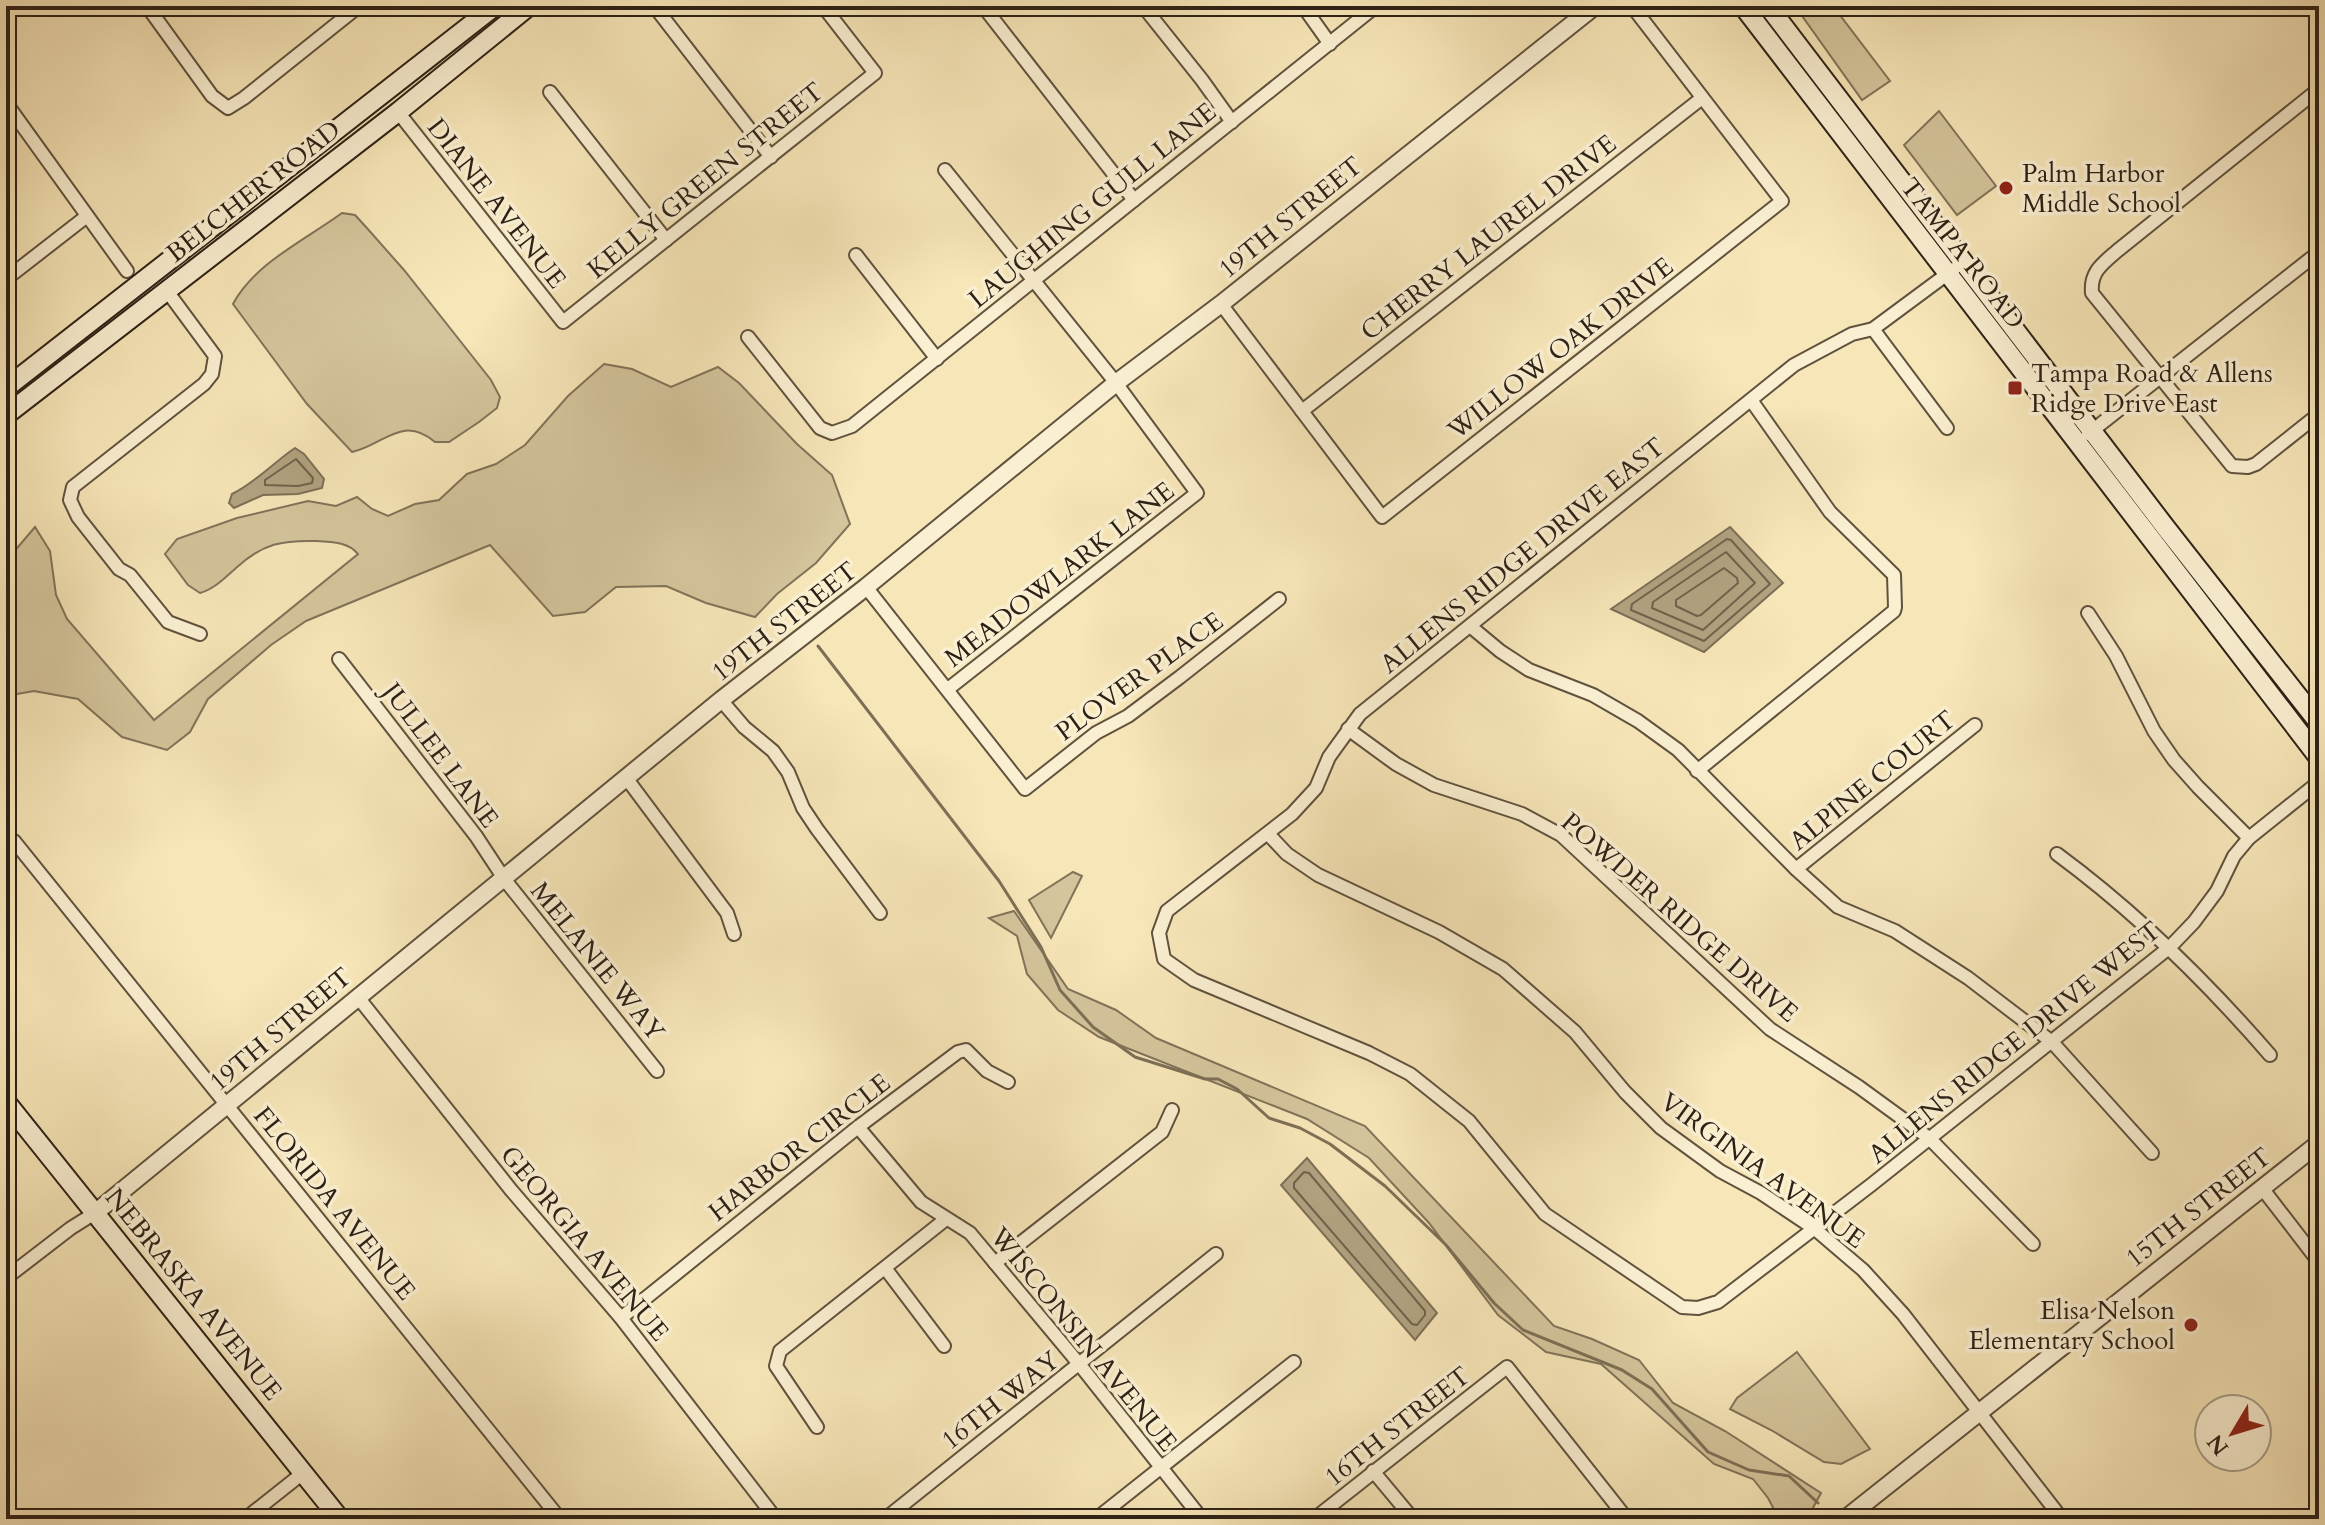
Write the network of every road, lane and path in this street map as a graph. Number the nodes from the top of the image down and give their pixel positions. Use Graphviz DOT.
graph roads {
  1 [pos="147,6"];
  2 [pos="359,6"];
  3 [pos="495,6"];
  4 [pos="529,6"];
  5 [pos="823,6"];
  6 [pos="983,6"];
  7 [pos="1143,6"];
  8 [pos="1303,6"];
  9 [pos="1376,6"];
  10 [pos="1595,6"];
  11 [pos="1632,6"];
  12 [pos="1743,6"];
  13 [pos="1768,6"];
  14 [pos="655,7"];
  15 [pos="1330,44"];
  16 [pos="2319,89"];
  17 [pos="550,92"];
  18 [pos="1702,98"];
  19 [pos="6,103"];
  20 [pos="398,112"];
  21 [pos="1232,122"];
  22 [pos="1867,138"];
  23 [pos="1851,150"];
  24 [pos="771,157"];
  25 [pos="945,170"];
  26 [pos="1134,200"];
  27 [pos="87,216"];
  28 [pos="666,240"];
  29 [pos="2319,252"];
  30 [pos="856,255"];
  31 [pos="1963,262"];
  32 [pos="127,271"];
  33 [pos="1947,274"];
  34 [pos="6,279"];
  35 [pos="1034,279"];
  36 [pos="167,291"];
  37 [pos="1221,304"];
  38 [pos="563,322"];
  39 [pos="1873,329"];
  40 [pos="748,337"];
  41 [pos="937,359"];
  42 [pos="2161,379"];
  43 [pos="1116,383"];
  44 [pos="6,388"];
  45 [pos="1751,400"];
  46 [pos="1302,411"];
  47 [pos="2319,414"];
  48 [pos="6,415"];
  49 [pos="1947,428"];
  50 [pos="2092,431"];
  51 [pos="2076,443"];
  52 [pos="866,587"];
  53 [pos="1279,599"];
  54 [pos="2088,613"];
  55 [pos="1470,626"];
  56 [pos="200,634"];
  57 [pos="339,659"];
  58 [pos="948,689"];
  59 [pos="721,700"];
  60 [pos="2319,723"];
  61 [pos="1975,725"];
  62 [pos="1348,729"];
  63 [pos="2319,758"];
  64 [pos="1697,771"];
  65 [pos="627,779"];
  66 [pos="2319,782"];
  67 [pos="1269,835"];
  68 [pos="2249,838"];
  69 [pos="14,841"];
  70 [pos="2057,854"];
  71 [pos="1796,869"];
  72 [pos="505,880"];
  73 [pos="880,913"];
  74 [pos="734,934"];
  75 [pos="2170,947"];
  76 [pos="357,996"];
  77 [pos="2052,1042"];
  78 [pos="2270,1055"];
  79 [pos="657,1071"];
  80 [pos="1008,1082"];
  81 [pos="6,1102"];
  82 [pos="227,1104"];
  83 [pos="1172,1110"];
  84 [pos="858,1127"];
  85 [pos="1929,1138"];
  86 [pos="2319,1143"];
  87 [pos="2152,1153"];
  88 [pos="2262,1188"];
  89 [pos="95,1213"];
  90 [pos="946,1219"];
  91 [pos="1815,1229"];
  92 [pos="2033,1244"];
  93 [pos="1216,1254"];
  94 [pos="2319,1262"];
  95 [pos="995,1263"];
  96 [pos="885,1268"];
  97 [pos="6,1278"];
  98 [pos="1706,1307"];
  99 [pos="621,1318"];
  100 [pos="944,1346"];
  101 [pos="1294,1362"];
  102 [pos="1080,1365"];
  103 [pos="1979,1411"];
  104 [pos="817,1427"];
  105 [pos="1160,1466"];
  106 [pos="1373,1471"];
  107 [pos="303,1473"];
  108 [pos="245,1519"];
  109 [pos="340,1519"];
  110 [pos="560,1519"];
  111 [pos="776,1519"];
  112 [pos="885,1519"];
  113 [pos="1096,1519"];
  114 [pos="1202,1519"];
  115 [pos="1314,1519"];
  116 [pos="1413,1519"];
  117 [pos="1627,1519"];
  118 [pos="1845,1519"];
  119 [pos="2062,1519"];
  1 -- 2 [label="street"];
  3 -- 44 [label="main road, BELCHER ROAD"];
  4 -- 20 [label="main road, BELCHER ROAD"];
  5 -- 24 [label="street, KELLY GREEN STREET"];
  6 -- 26 [label="street"];
  7 -- 21 [label="street"];
  8 -- 15 [label="street"];
  9 -- 15 [label="street, LAUGHING GULL LANE"];
  10 -- 37 [label="street, 19TH STREET"];
  11 -- 18 [label="street, WILLOW OAK DRIVE"];
  12 -- 23 [label="main road, TAMPA ROAD"];
  13 -- 22 [label="main road, TAMPA ROAD"];
  14 -- 24 [label="street"];
  15 -- 21 [label="street, LAUGHING GULL LANE"];
  16 -- 42 [label="street"];
  17 -- 28 [label="street"];
  18 -- 46 [label="street, CHERRY LAUREL DRIVE"];
  18 -- 46 [label="street, WILLOW OAK DRIVE"];
  19 -- 27 [label="street"];
  20 -- 36 [label="main road, BELCHER ROAD"];
  20 -- 38 [label="street, DIANE AVENUE"];
  21 -- 26 [label="street, LAUGHING GULL LANE"];
  22 -- 23 [label="main road"];
  22 -- 31 [label="main road, TAMPA ROAD"];
  23 -- 33 [label="main road, TAMPA ROAD"];
  24 -- 28 [label="street, KELLY GREEN STREET"];
  25 -- 35 [label="street"];
  26 -- 35 [label="street, LAUGHING GULL LANE"];
  27 -- 32 [label="street"];
  27 -- 34 [label="street"];
  28 -- 38 [label="street, KELLY GREEN STREET"];
  29 -- 42 [label="street"];
  30 -- 41 [label="street"];
  31 -- 33 [label="street, ALLENS RIDGE DRIVE EAST"];
  31 -- 50 [label="main road, TAMPA ROAD"];
  33 -- 39 [label="street, ALLENS RIDGE DRIVE EAST"];
  33 -- 51 [label="main road, TAMPA ROAD"];
  35 -- 41 [label="street, LAUGHING GULL LANE"];
  35 -- 43 [label="street"];
  36 -- 48 [label="main road, BELCHER ROAD"];
  36 -- 56 [label="street"];
  37 -- 43 [label="street, 19TH STREET"];
  37 -- 46 [label="street, WILLOW OAK DRIVE"];
  39 -- 45 [label="street, ALLENS RIDGE DRIVE EAST"];
  39 -- 49 [label="street"];
  40 -- 41 [label="street, LAUGHING GULL LANE"];
  42 -- 47 [label="street"];
  42 -- 50 [label="street"];
  43 -- 52 [label="street, 19TH STREET"];
  43 -- 58 [label="street, MEADOWLARK LANE"];
  45 -- 55 [label="street, ALLENS RIDGE DRIVE EAST"];
  45 -- 64 [label="street"];
  50 -- 51 [label="street"];
  50 -- 60 [label="main road, TAMPA ROAD"];
  51 -- 63 [label="main road, TAMPA ROAD"];
  52 -- 58 [label="street"];
  52 -- 59 [label="street, 19TH STREET"];
  53 -- 58 [label="street, PLOVER PLACE"];
  54 -- 68 [label="street"];
  55 -- 62 [label="street, ALLENS RIDGE DRIVE EAST"];
  55 -- 64 [label="street"];
  57 -- 72 [label="street, JULLEE LANE"];
  59 -- 65 [label="street, 19TH STREET"];
  59 -- 73 [label="street"];
  61 -- 71 [label="street, ALPINE COURT"];
  62 -- 67 [label="street, ALLENS RIDGE DRIVE EAST"];
  62 -- 85 [label="street, POWDER RIDGE DRIVE"];
  64 -- 71 [label="street"];
  65 -- 72 [label="street, 19TH STREET"];
  65 -- 74 [label="street"];
  66 -- 68 [label="street, ALLENS RIDGE DRIVE WEST"];
  67 -- 91 [label="street, VIRGINIA AVENUE"];
  67 -- 98 [label="street, ALLENS RIDGE DRIVE EAST"];
  68 -- 75 [label="street, ALLENS RIDGE DRIVE WEST"];
  69 -- 82 [label="street, FLORIDA AVENUE"];
  70 -- 75 [label="street"];
  71 -- 77 [label="street"];
  72 -- 76 [label="street, 19TH STREET"];
  72 -- 79 [label="street, MELANIE WAY"];
  75 -- 77 [label="street, ALLENS RIDGE DRIVE WEST"];
  75 -- 78 [label="street"];
  76 -- 82 [label="street, 19TH STREET"];
  76 -- 99 [label="street, GEORGIA AVENUE"];
  77 -- 85 [label="street, ALLENS RIDGE DRIVE WEST"];
  77 -- 87 [label="street"];
  80 -- 84 [label="street, HARBOR CIRCLE"];
  81 -- 89 [label="main road, NEBRASKA AVENUE"];
  82 -- 89 [label="street, 19TH STREET"];
  82 -- 110 [label="street, FLORIDA AVENUE"];
  83 -- 95 [label="street"];
  84 -- 90 [label="street, WISCONSIN AVENUE"];
  84 -- 99 [label="street, HARBOR CIRCLE"];
  85 -- 91 [label="street, ALLENS RIDGE DRIVE WEST"];
  85 -- 92 [label="street, POWDER RIDGE DRIVE"];
  86 -- 88 [label="street, 15TH STREET"];
  88 -- 94 [label="street"];
  88 -- 103 [label="street, 15TH STREET"];
  89 -- 97 [label="street, 19TH STREET"];
  89 -- 107 [label="main road, NEBRASKA AVENUE"];
  90 -- 95 [label="street, WISCONSIN AVENUE"];
  90 -- 96 [label="street"];
  91 -- 98 [label="street, ALLENS RIDGE DRIVE WEST"];
  91 -- 103 [label="street, VIRGINIA AVENUE"];
  93 -- 102 [label="street, 16TH WAY"];
  95 -- 102 [label="street, WISCONSIN AVENUE"];
  96 -- 100 [label="street"];
  96 -- 104 [label="street"];
  99 -- 111 [label="street, GEORGIA AVENUE"];
  101 -- 105 [label="street"];
  102 -- 105 [label="street, WISCONSIN AVENUE"];
  102 -- 112 [label="street, 16TH WAY"];
  103 -- 118 [label="street, 15TH STREET"];
  103 -- 119 [label="street, VIRGINIA AVENUE"];
  105 -- 113 [label="street"];
  105 -- 114 [label="street, WISCONSIN AVENUE"];
  106 -- 115 [label="street, 16TH STREET"];
  106 -- 116 [label="street"];
  106 -- 117 [label="street, 16TH STREET"];
  107 -- 108 [label="street"];
  107 -- 109 [label="main road, NEBRASKA AVENUE"];
}
